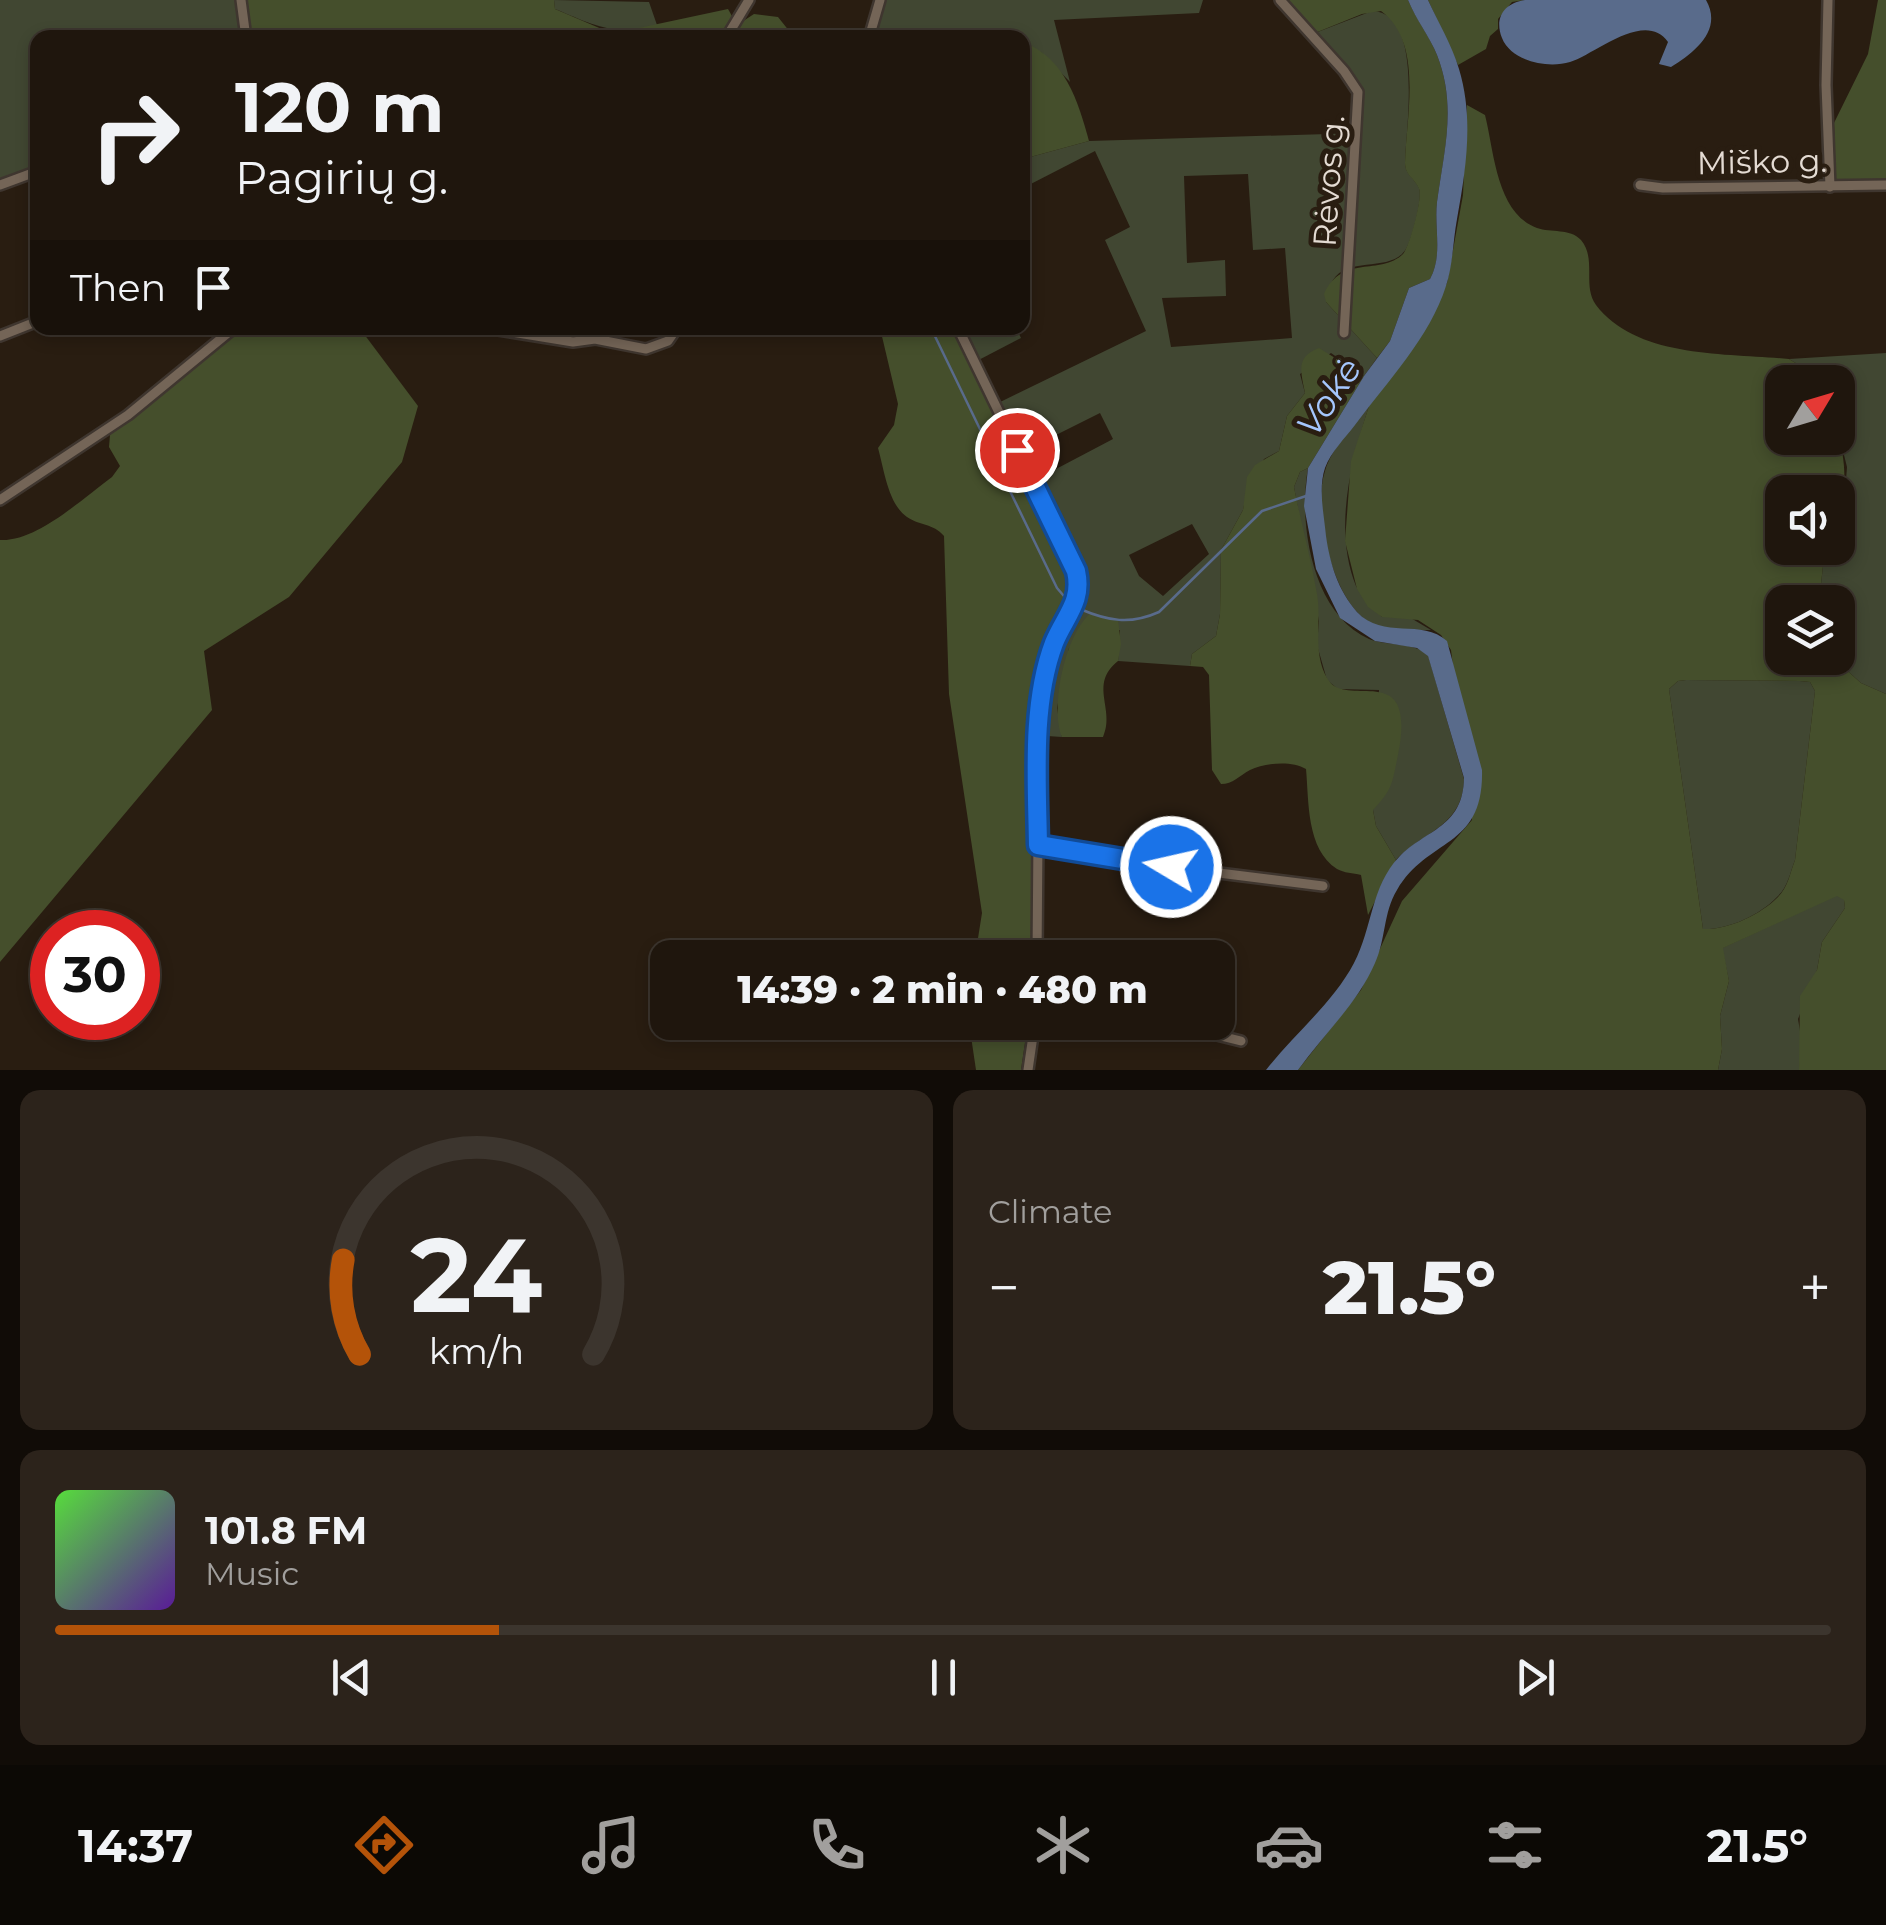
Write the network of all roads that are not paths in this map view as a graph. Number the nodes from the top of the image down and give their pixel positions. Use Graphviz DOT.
graph roads {
  1 [pos="241,0"];
  2 [pos="749,0"];
  3 [pos="880,0"];
  4 [pos="1280,0"];
  5 [pos="1828,0"];
  6 [pos="245,30"];
  7 [pos="731,30"];
  8 [pos="871,30"];
  9 [pos="30,174"];
  10 [pos="1640,184"];
  11 [pos="0,185"];
  12 [pos="1886,185"];
  13 [pos="1830,187"];
  14 [pos="30,325"];
  15 [pos="1344,333"];
  16 [pos="225,335"];
  17 [pos="530,335"];
  18 [pos="673,335"];
  19 [pos="961,335"];
  20 [pos="0,336"];
  21 [pos="0,500"];
  22 [pos="1038,845"];
  23 [pos="1323,886"];
  24 [pos="1037,940"];
  25 [pos="1235,1039"];
  26 [pos="1032,1040"];
  27 [pos="1241,1040"];
  28 [pos="1028,1070"];
  1 -- 6 [label="street"];
  2 -- 7 [label="street"];
  3 -- 8 [label="street"];
  4 -- 15 [label="street, Rėvos g."];
  5 -- 13 [label="street"];
  9 -- 11 [label="street"];
  10 -- 13 [label="street, Miško g."];
  12 -- 13 [label="street, Miško g."];
  14 -- 20 [label="street"];
  16 -- 21 [label="street"];
  17 -- 18 [label="street"];
  19 -- 22 [label="street"];
  22 -- 23 [label="street"];
  22 -- 24 [label="street"];
  25 -- 27 [label="street"];
  26 -- 28 [label="street"];
}
